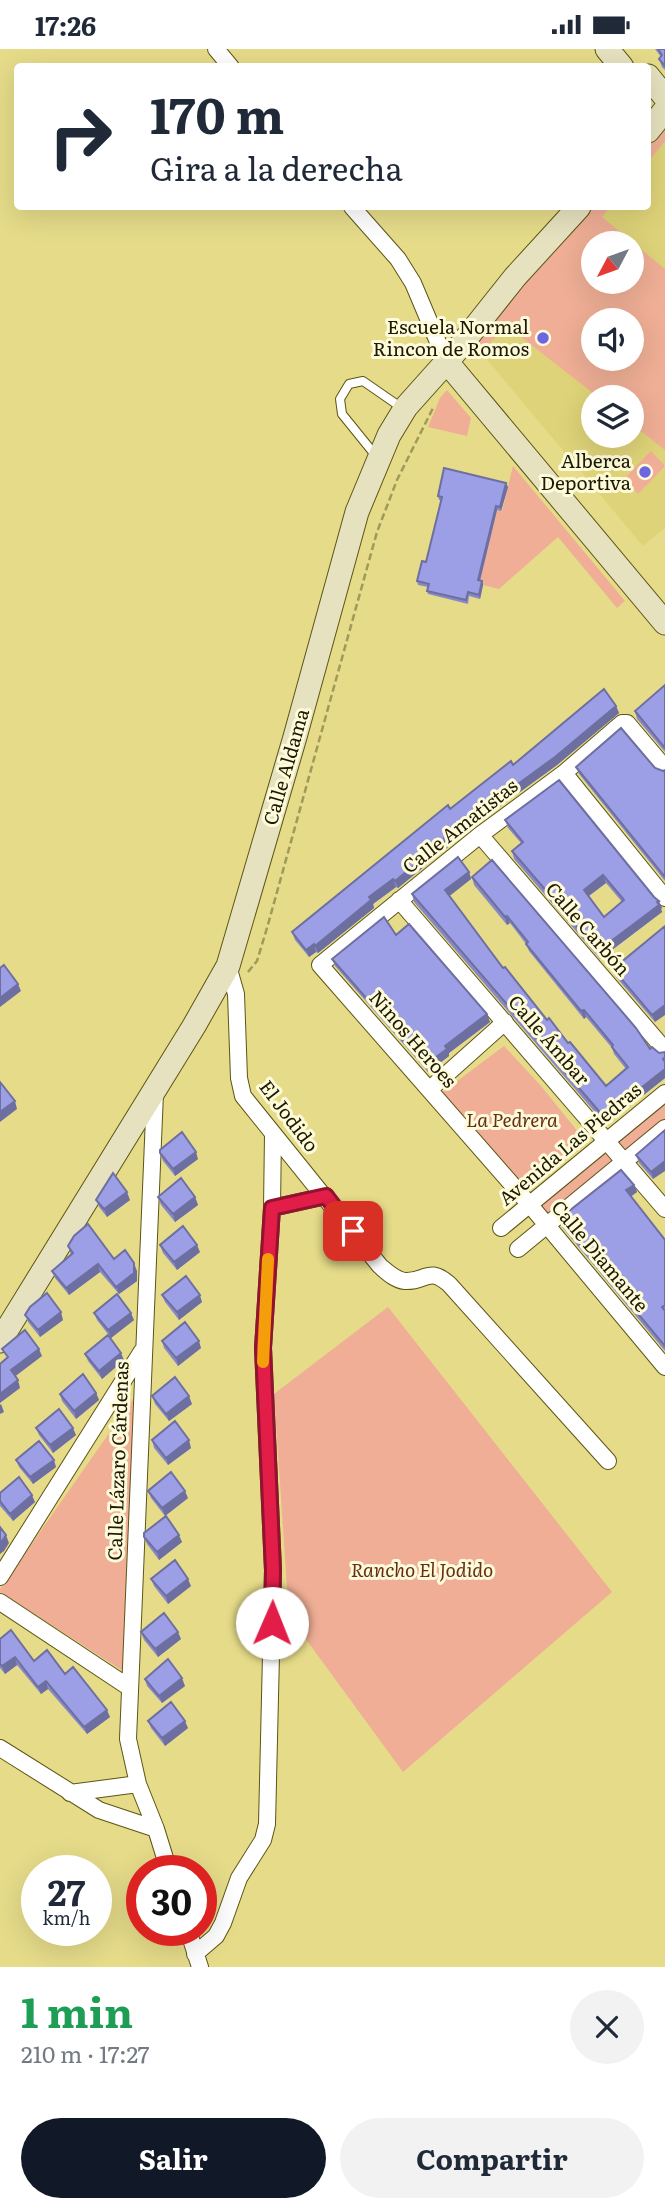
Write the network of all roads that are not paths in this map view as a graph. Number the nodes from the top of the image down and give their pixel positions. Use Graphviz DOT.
graph roads {
  1 [pos="215,49"];
  2 [pos="607,49"];
  3 [pos="625,49"];
  4 [pos="227,63"];
  5 [pos="619,63"];
  6 [pos="637,63"];
  7 [pos="651,87"];
  8 [pos="657,110"];
  9 [pos="355,210"];
  10 [pos="576,210"];
  11 [pos="454,362"];
  12 [pos="404,410"];
  13 [pos="377,458"];
  14 [pos="655,595"];
  15 [pos="665,623"];
  16 [pos="665,768"];
  17 [pos="564,773"];
  18 [pos="480,835"];
  19 [pos="665,898"];
  20 [pos="399,900"];
  21 [pos="320,965"];
  22 [pos="228,966"];
  23 [pos="505,1022"];
  24 [pos="665,1050"];
  25 [pos="430,1089"];
  26 [pos="155,1091"];
  27 [pos="665,1093"];
  28 [pos="665,1128"];
  29 [pos="273,1134"];
  30 [pos="607,1139"];
  31 [pos="624,1161"];
  32 [pos="326,1196"];
  33 [pos="530,1205"];
  34 [pos="272,1208"];
  35 [pos="665,1209"];
  36 [pos="547,1225"];
  37 [pos="502,1228"];
  38 [pos="518,1249"];
  39 [pos="0,1341"];
  40 [pos="144,1348"];
  41 [pos="665,1367"];
  42 [pos="608,1461"];
  43 [pos="0,1577"];
  44 [pos="0,1602"];
  45 [pos="130,1688"];
  46 [pos="0,1748"];
  47 [pos="138,1784"];
  48 [pos="70,1793"];
  49 [pos="156,1829"];
  50 [pos="164,1855"];
  51 [pos="198,1960"];
  1 -- 4 [label="street"];
  2 -- 5 [label="main road"];
  3 -- 6 [label="main road"];
  7 -- 8 [label="main road"];
  9 -- 11 [label="street"];
  10 -- 11 [label="main road, Calle Aldama"];
  11 -- 12 [label="main road, Calle Aldama"];
  11 -- 14 [label="main road"];
  12 -- 13 [label="main road, Calle Aldama"];
  12 -- 13 [label="lane"];
  13 -- 22 [label="main road, Calle Aldama"];
  14 -- 15 [label="main road"];
  16 -- 17 [label="street, Calle Amatistas"];
  17 -- 18 [label="street, Calle Amatistas"];
  17 -- 19 [label="street"];
  18 -- 20 [label="street, Calle Amatistas"];
  18 -- 24 [label="street, Calle Carbón"];
  20 -- 21 [label="street, Calle Amatistas"];
  20 -- 23 [label="street, Calle Ámbar"];
  21 -- 25 [label="street, Ninos Heroes"];
  22 -- 26 [label="main road, Calle Aldama"];
  22 -- 29 [label="street, El Jodido"];
  23 -- 25 [label="street"];
  23 -- 30 [label="street, Calle Ámbar"];
  25 -- 33 [label="street, Ninos Heroes"];
  26 -- 39 [label="main road, Calle Aldama"];
  26 -- 40 [label="street, Calle Lázaro Cárdenas"];
  27 -- 30 [label="street, Avenida Las Piedras"];
  28 -- 31 [label="street"];
  29 -- 32 [label="street, El Jodido"];
  29 -- 34 [label="street"];
  30 -- 31 [label="street, Calle Ámbar"];
  30 -- 33 [label="street, Avenida Las Piedras"];
  31 -- 35 [label="street, Calle Ámbar"];
  31 -- 36 [label="street"];
  32 -- 34 [label="street"];
  32 -- 42 [label="street, El Jodido"];
  33 -- 36 [label="street, Calle Diamante"];
  33 -- 37 [label="street, Avenida Las Piedras"];
  34 -- 51 [label="street"];
  36 -- 38 [label="street"];
  36 -- 41 [label="street, Calle Diamante"];
  40 -- 43 [label="street"];
  40 -- 45 [label="street, Calle Lázaro Cárdenas"];
  44 -- 45 [label="street"];
  45 -- 47 [label="street, Calle Lázaro Cárdenas"];
  46 -- 48 [label="street"];
  47 -- 48 [label="street"];
  47 -- 49 [label="street, Calle Lázaro Cárdenas"];
  48 -- 49 [label="street"];
  49 -- 50 [label="street, Calle Lázaro Cárdenas"];
}
